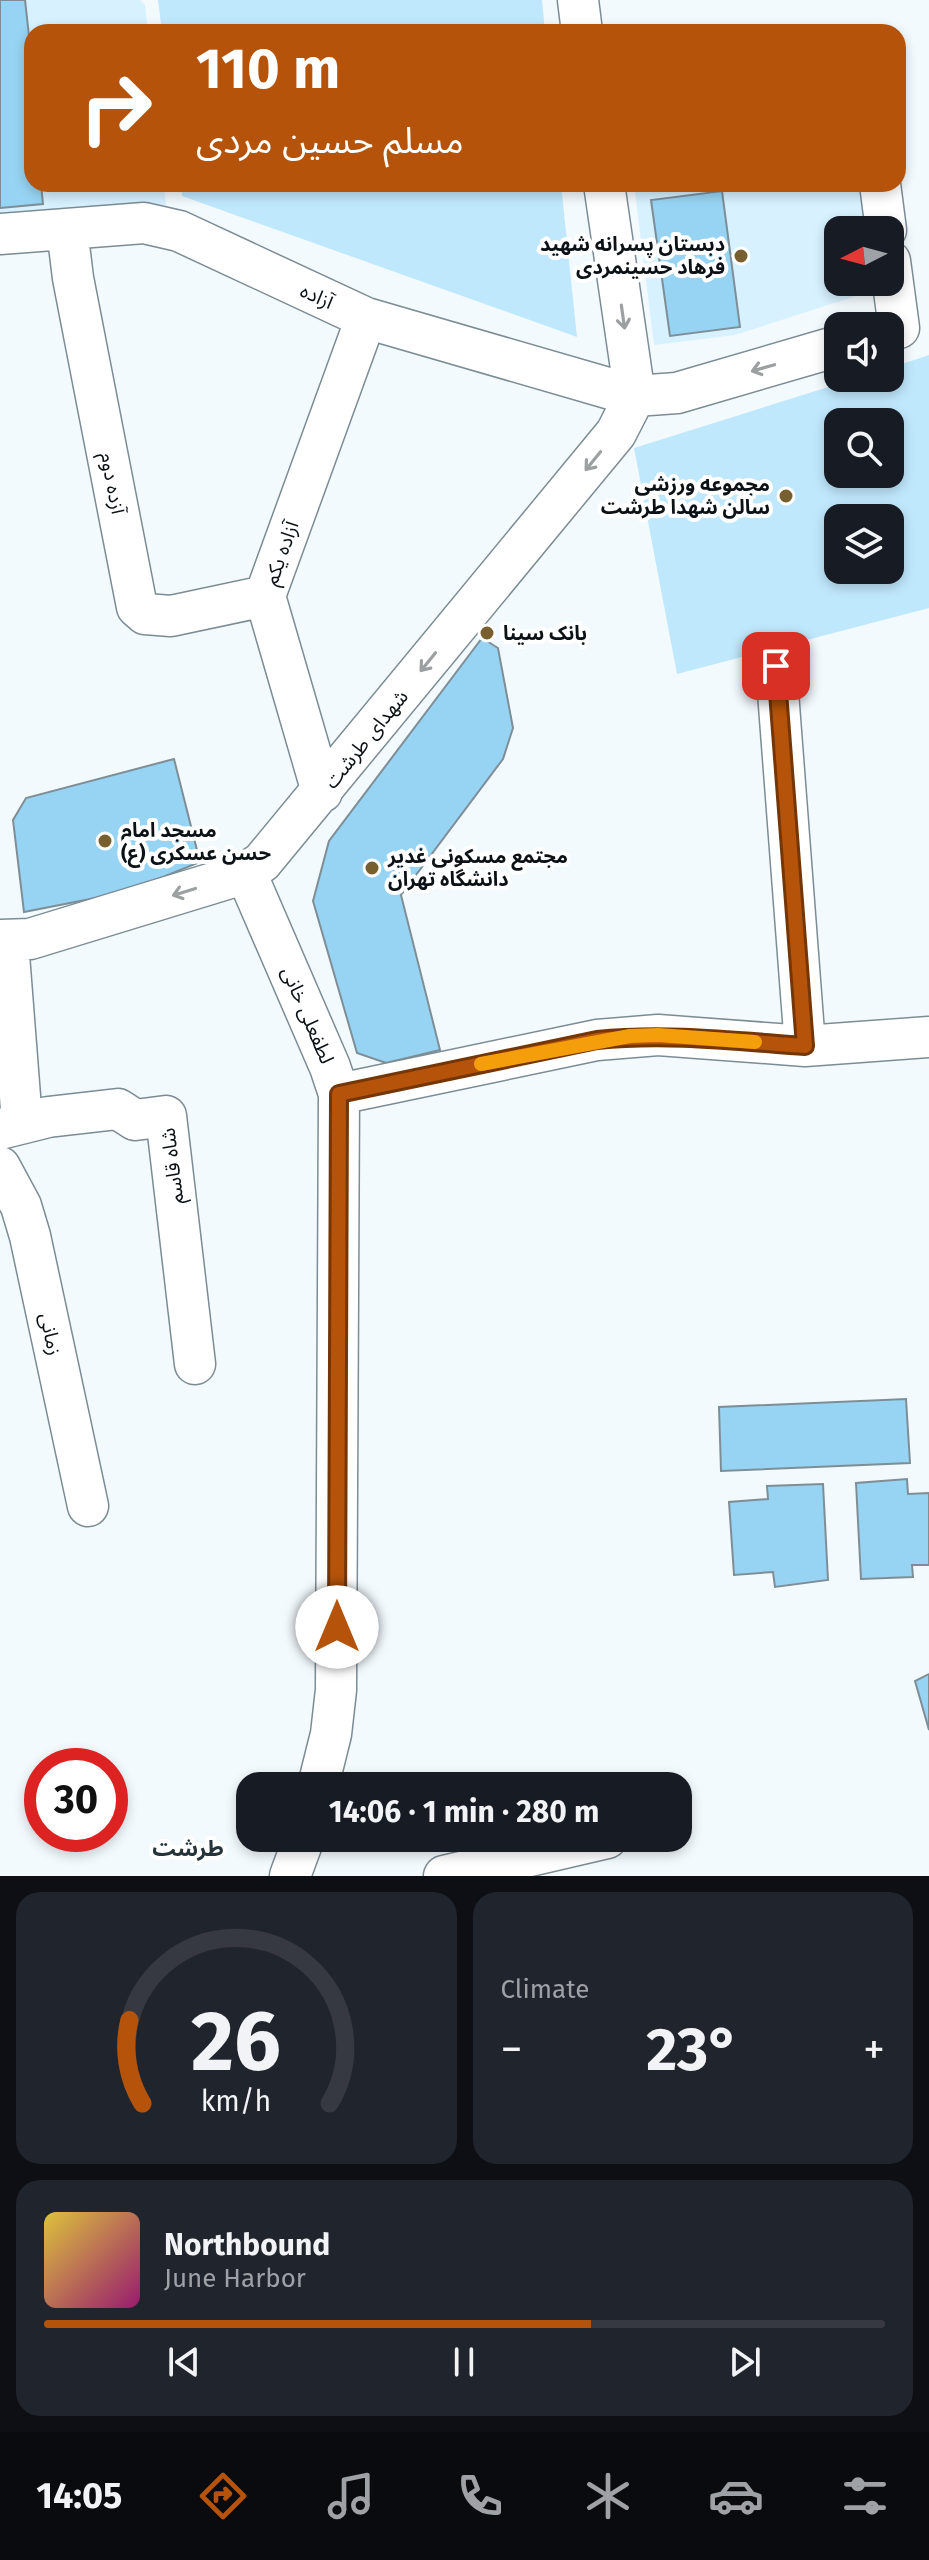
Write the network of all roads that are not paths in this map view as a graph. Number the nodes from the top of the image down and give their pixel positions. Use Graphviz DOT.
graph roads {
  1 [pos="578,0"];
  2 [pos="581,24"];
  3 [pos="605,192"];
  4 [pos="881,192"];
  5 [pos="884,216"];
  6 [pos="67,229"];
  7 [pos="0,234"];
  8 [pos="899,296"];
  9 [pos="366,318"];
  10 [pos="906,325"];
  11 [pos="824,350"];
  12 [pos="635,396"];
  13 [pos="265,596"];
  14 [pos="776,666"];
  15 [pos="322,792"];
  16 [pos="246,873"];
  17 [pos="4,941"];
  18 [pos="929,1037"];
  19 [pos="805,1046"];
  20 [pos="339,1094"];
  21 [pos="11,1126"];
  22 [pos="0,1167"];
  23 [pos="195,1364"];
  24 [pos="88,1506"];
  25 [pos="322,1772"];
  26 [pos="299,1852"];
  27 [pos="547,1852"];
  28 [pos="290,1876"];
  29 [pos="444,1876"];
  1 -- 2 [label="street"];
  3 -- 12 [label="street, one-way"];
  4 -- 5 [label="street"];
  6 -- 7 [label="street, آزاده"];
  6 -- 9 [label="street, آزاده"];
  6 -- 13 [label="street, آزده دوم"];
  8 -- 10 [label="street"];
  9 -- 12 [label="street, آزاده"];
  9 -- 13 [label="street, آزاده یکم"];
  11 -- 12 [label="street, one-way"];
  12 -- 15 [label="street, شهدای طرشت, one-way"];
  13 -- 15 [label="street, آزاده یکم"];
  14 -- 19 [label="street"];
  15 -- 16 [label="street, شهدای طرشت"];
  16 -- 17 [label="street, شهدای طرشت, one-way"];
  16 -- 20 [label="street, لطفعلی خانی"];
  17 -- 21 [label="street, شاه قاسم"];
  18 -- 19 [label="street"];
  19 -- 20 [label="street"];
  20 -- 25 [label="street, لطفعلی خانی"];
  21 -- 23 [label="street, شاه قاسم"];
  22 -- 24 [label="street, زمانی"];
  26 -- 28 [label="street"];
  27 -- 29 [label="street"];
}
